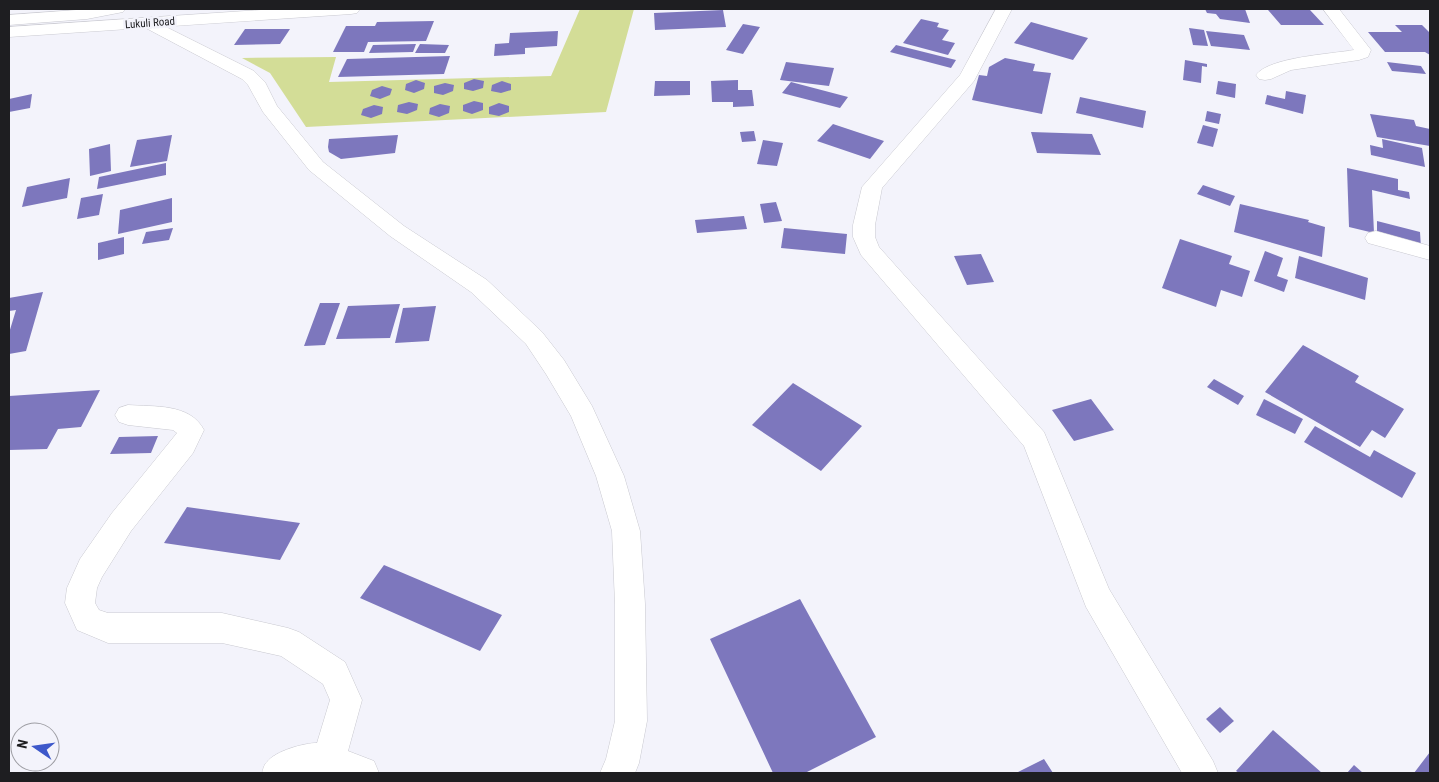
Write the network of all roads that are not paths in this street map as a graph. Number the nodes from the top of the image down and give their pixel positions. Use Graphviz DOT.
graph roads {
  1 [pos="117,9"];
  2 [pos="351,9"];
  3 [pos="1004,9"];
  4 [pos="1331,9"];
  5 [pos="9,20"];
  6 [pos="148,23"];
  7 [pos="9,32"];
  8 [pos="1264,75"];
  9 [pos="1376,238"];
  10 [pos="1430,253"];
  11 [pos="128,415"];
  12 [pos="329,760"];
  13 [pos="279,773"];
  14 [pos="362,773"];
  15 [pos="617,773"];
  16 [pos="1201,773"];
  1 -- 5 [label="street"];
  2 -- 6 [label="street, Lukuli Road"];
  3 -- 16 [label="street"];
  4 -- 8 [label="street"];
  6 -- 7 [label="street, Lukuli Road"];
  6 -- 15 [label="street"];
  9 -- 10 [label="street"];
  11 -- 12 [label="street"];
  12 -- 13 [label="street"];
  12 -- 14 [label="street"];
}
